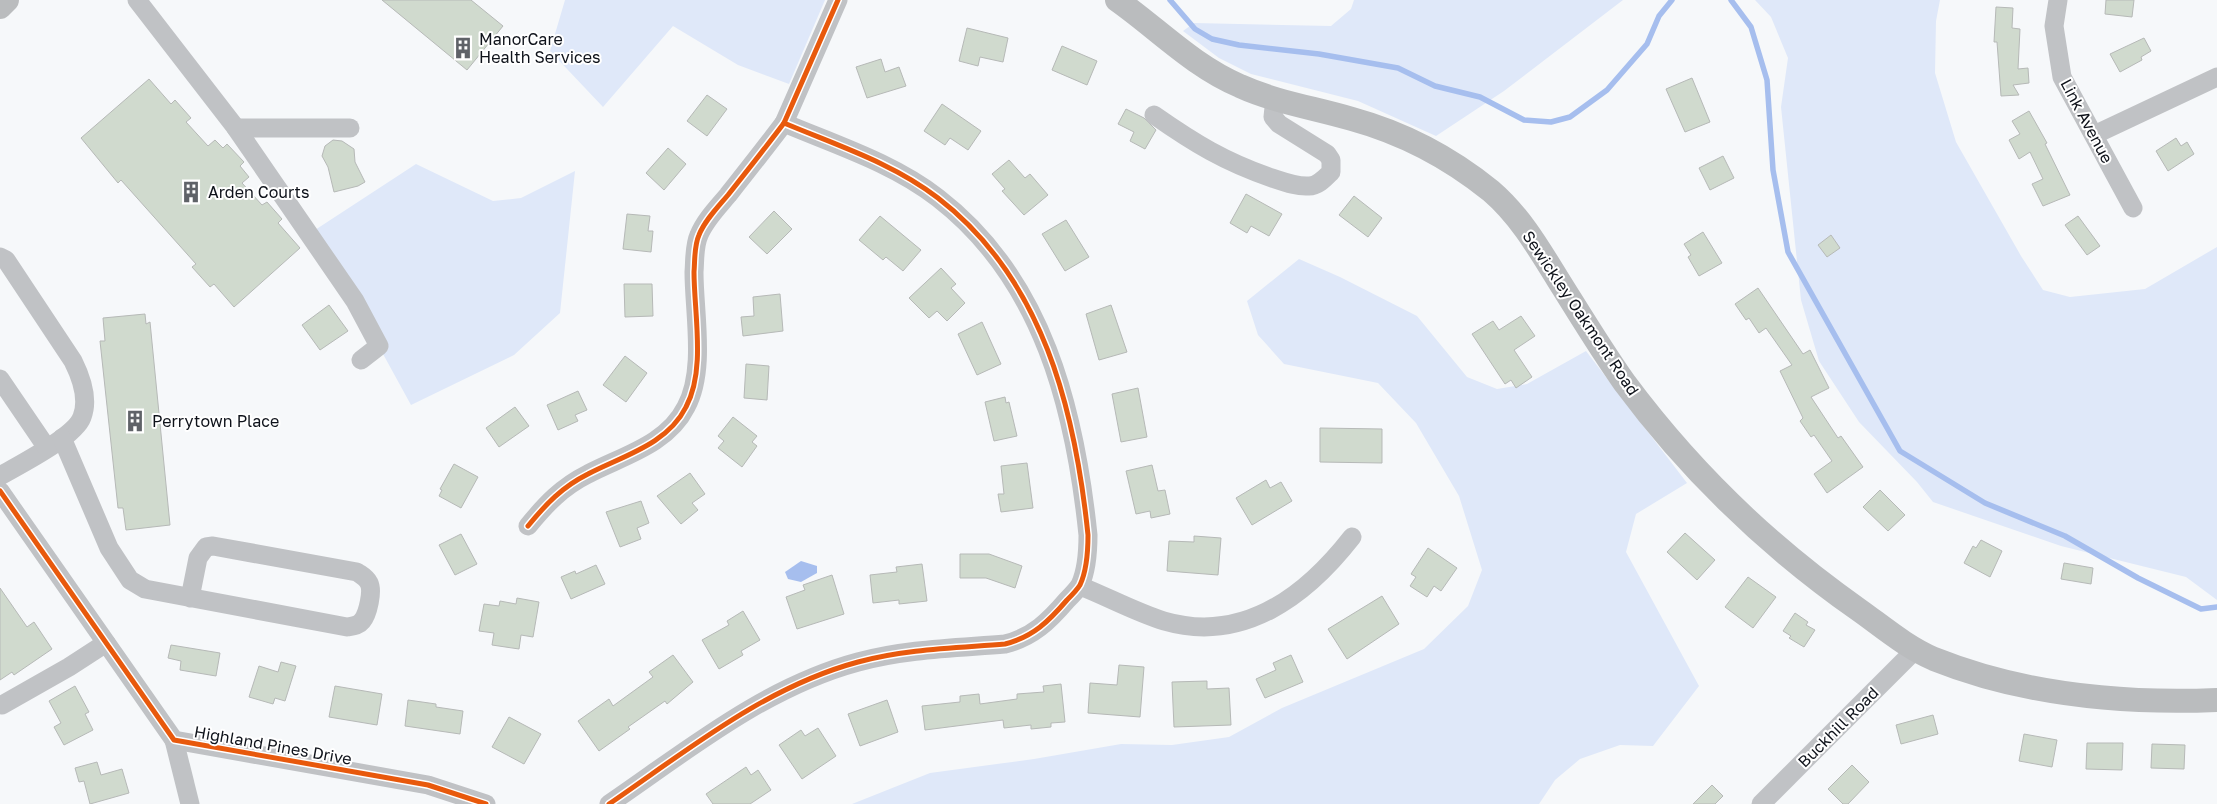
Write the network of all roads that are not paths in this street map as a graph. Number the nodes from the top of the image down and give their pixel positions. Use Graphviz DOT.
graph roads {
  1 [pos="137,0"];
  2 [pos="838,0"];
  3 [pos="1117,0"];
  4 [pos="2058,0"];
  5 [pos="2217,78"];
  6 [pos="1275,98"];
  7 [pos="1154,115"];
  8 [pos="784,123"];
  9 [pos="236,128"];
  10 [pos="350,128"];
  11 [pos="2094,135"];
  12 [pos="2132,208"];
  13 [pos="0,257"];
  14 [pos="361,360"];
  15 [pos="0,379"];
  16 [pos="55,443"];
  17 [pos="0,476"];
  18 [pos="0,491"];
  19 [pos="528,526"];
  20 [pos="1352,537"];
  21 [pos="1080,586"];
  22 [pos="190,598"];
  23 [pos="106,643"];
  24 [pos="1915,650"];
  25 [pos="2217,700"];
  26 [pos="2,705"];
  27 [pos="174,740"];
  28 [pos="190,804"];
  29 [pos="486,804"];
  30 [pos="609,804"];
  31 [pos="1762,804"];
  1 -- 9 [label="street"];
  2 -- 8 [label="street"];
  3 -- 6 [label="main road, Sewickley Oakmont Road"];
  4 -- 11 [label="street, Link Avenue"];
  5 -- 11 [label="street"];
  6 -- 7 [label="street"];
  6 -- 24 [label="main road, Sewickley Oakmont Road"];
  8 -- 19 [label="street"];
  8 -- 21 [label="street"];
  9 -- 10 [label="street"];
  9 -- 14 [label="street"];
  11 -- 12 [label="street, Link Avenue"];
  13 -- 16 [label="street"];
  15 -- 16 [label="street"];
  16 -- 17 [label="street"];
  16 -- 22 [label="street"];
  18 -- 23 [label="street, Highland Pines Drive"];
  20 -- 21 [label="street"];
  21 -- 30 [label="street"];
  22 -- 22 [label="street"];
  23 -- 26 [label="street"];
  23 -- 27 [label="street, Highland Pines Drive"];
  24 -- 25 [label="main road, Sewickley Oakmont Road"];
  24 -- 31 [label="street, Buckhill Road"];
  27 -- 28 [label="street"];
  27 -- 29 [label="street, Highland Pines Drive"];
}
